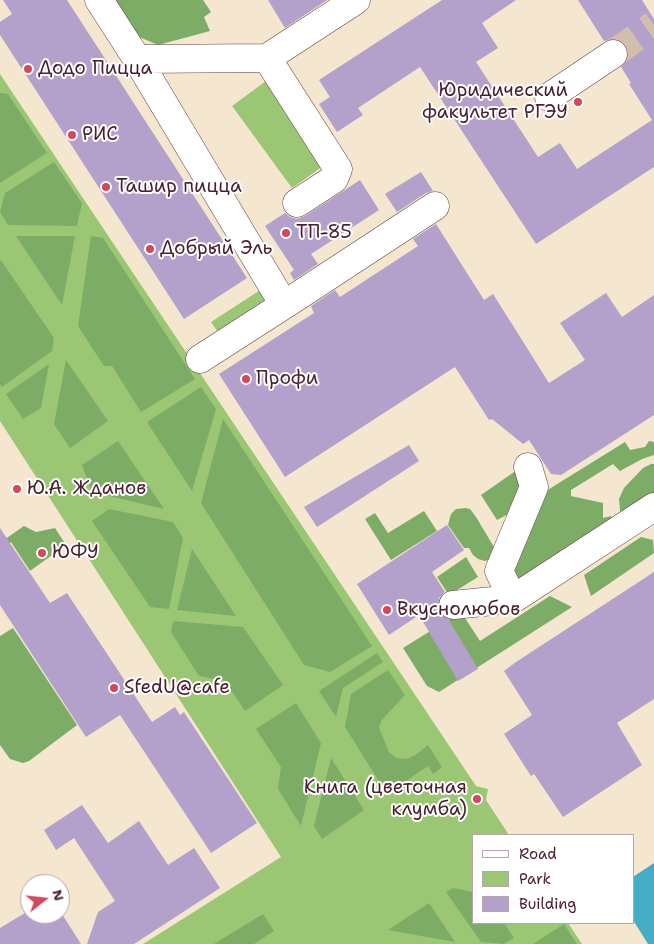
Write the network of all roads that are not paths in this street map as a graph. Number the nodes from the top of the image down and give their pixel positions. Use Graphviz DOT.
graph roads {
  1 [pos="99,0"];
  2 [pos="356,0"];
  3 [pos="613,54"];
  4 [pos="267,58"];
  5 [pos="137,59"];
  6 [pos="549,97"];
  7 [pos="298,203"];
  8 [pos="435,206"];
  9 [pos="284,305"];
  10 [pos="200,359"];
  11 [pos="528,467"];
  12 [pos="654,508"];
  13 [pos="513,599"];
  14 [pos="453,605"];
  1 -- 5 [label="lane"];
  2 -- 4 [label="lane"];
  3 -- 6 [label="lane"];
  4 -- 5 [label="lane"];
  4 -- 7 [label="lane"];
  5 -- 9 [label="lane"];
  8 -- 9 [label="lane"];
  9 -- 10 [label="lane"];
  11 -- 13 [label="lane"];
  12 -- 13 [label="lane"];
  13 -- 14 [label="lane"];
}
